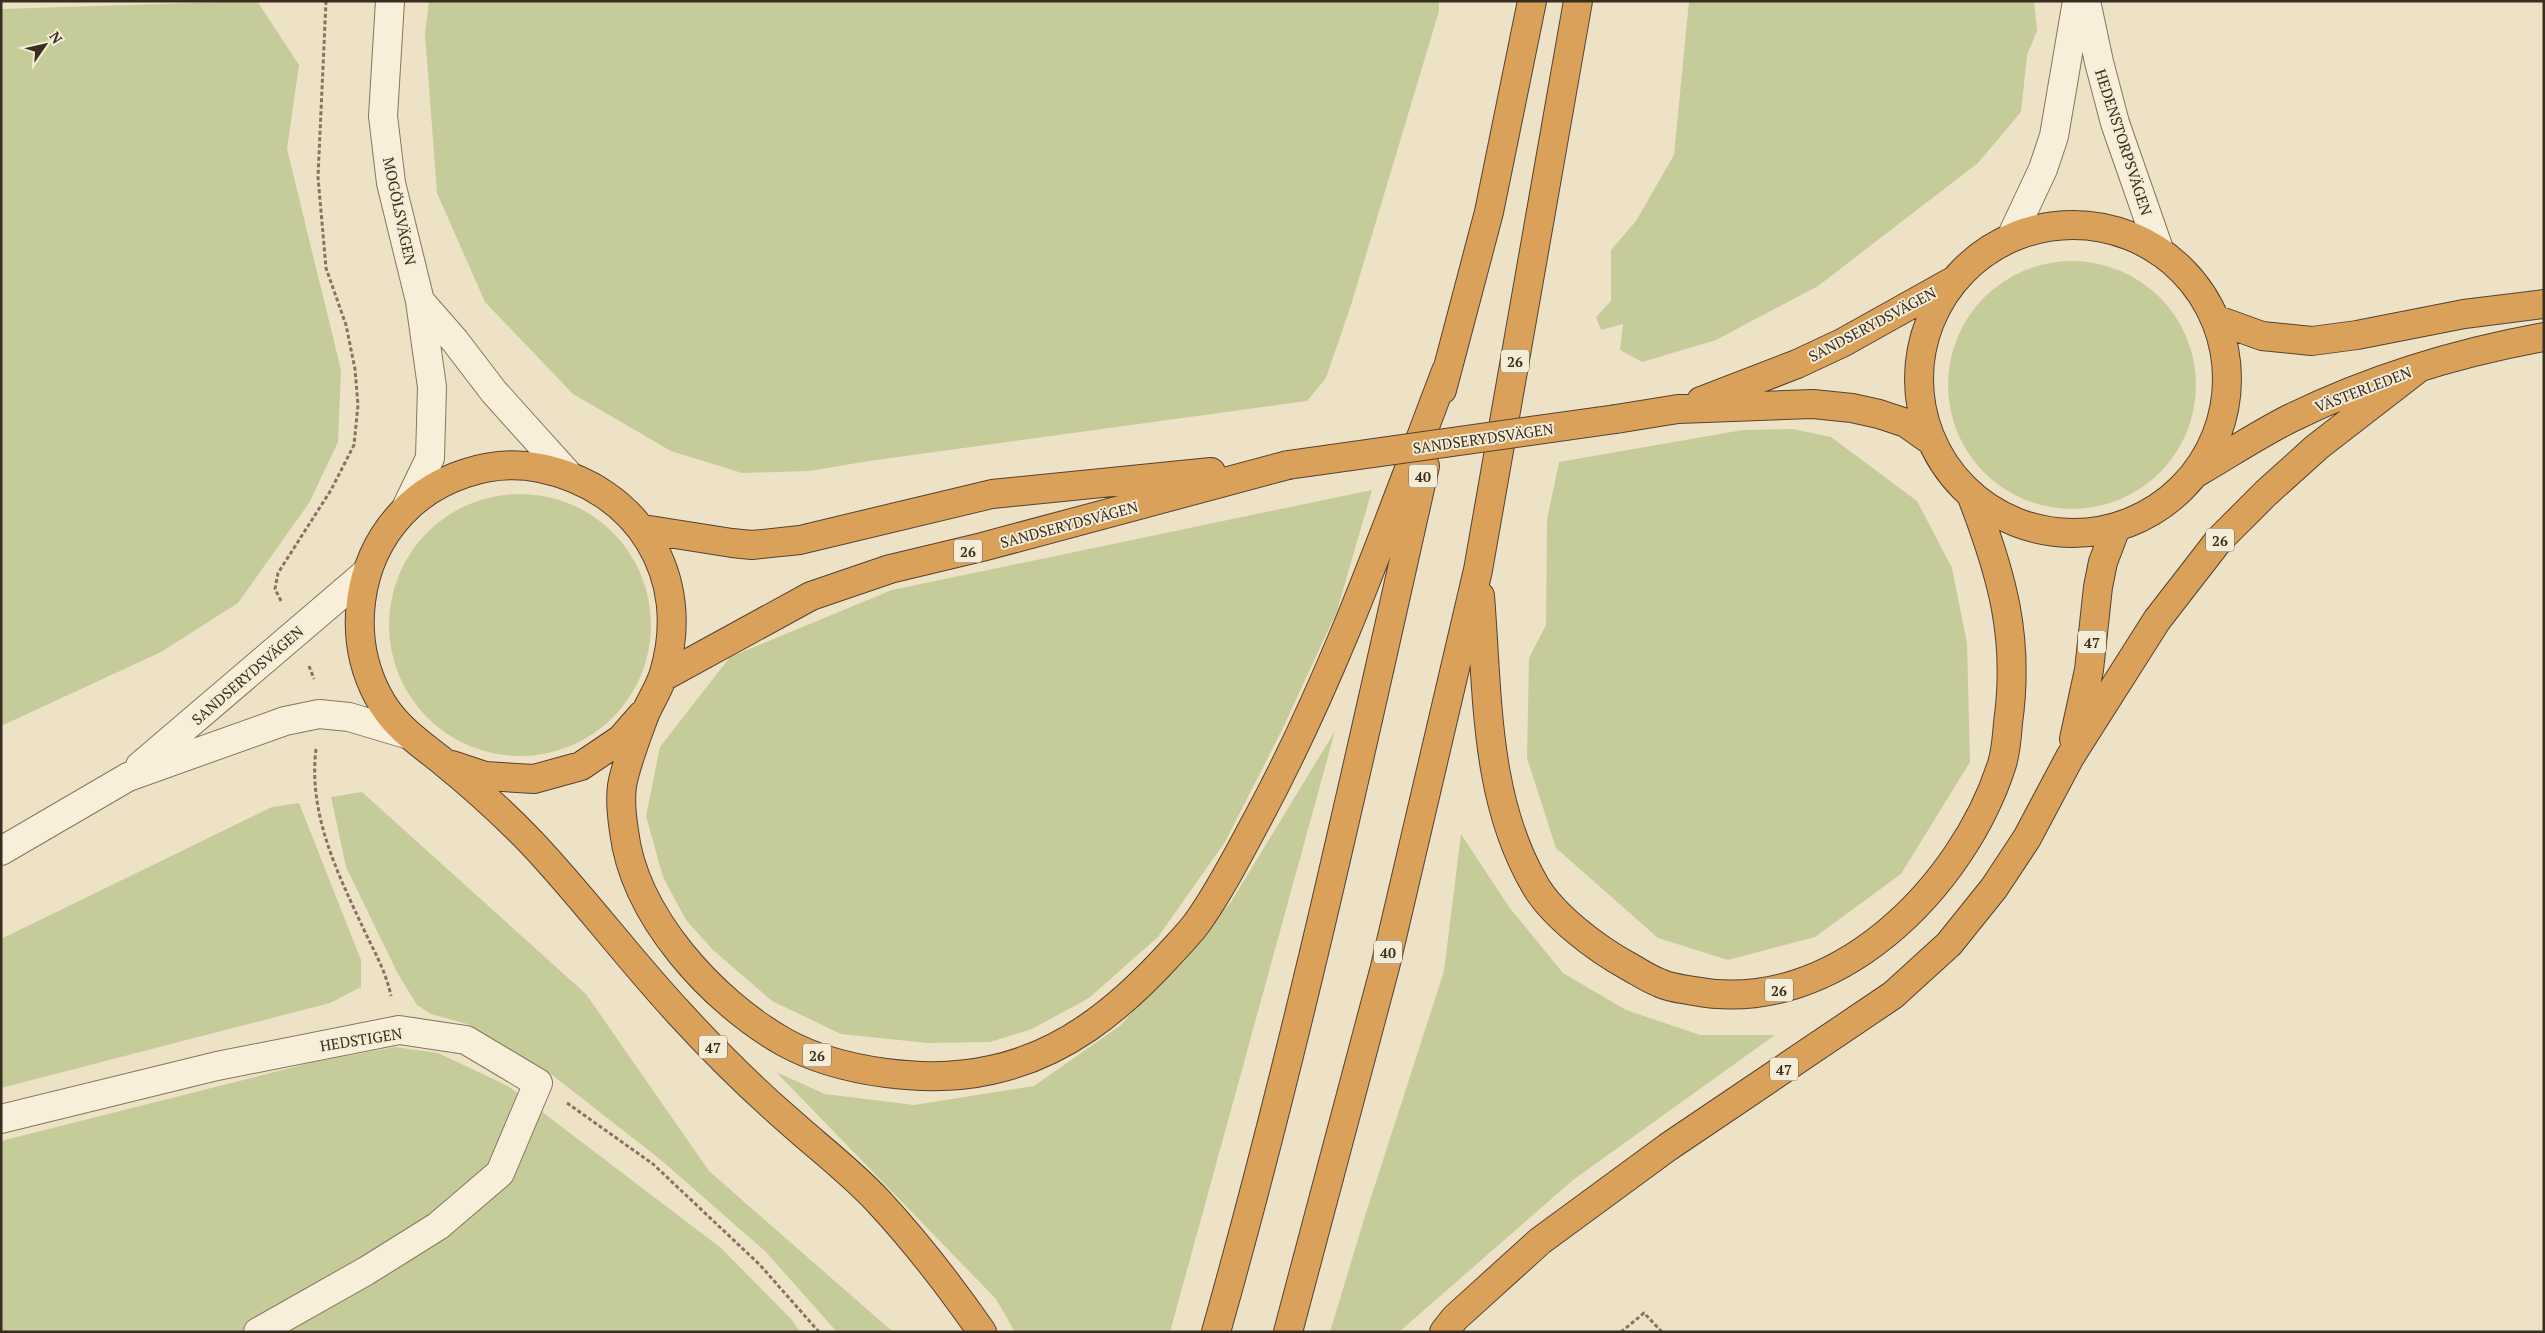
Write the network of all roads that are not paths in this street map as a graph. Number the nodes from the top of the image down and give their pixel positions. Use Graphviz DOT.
graph roads {
  1 [pos="390,1"];
  2 [pos="1532,1"];
  3 [pos="1578,1"];
  4 [pos="2077,1"];
  5 [pos="2086,1"];
  6 [pos="2013,232"];
  7 [pos="2160,252"];
  8 [pos="1954,281"];
  9 [pos="420,301"];
  10 [pos="2544,304"];
  11 [pos="2215,319"];
  12 [pos="2544,337"];
  13 [pos="2419,368"];
  14 [pos="1446,371"];
  15 [pos="1678,409"];
  16 [pos="1930,440"];
  17 [pos="1288,464"];
  18 [pos="567,473"];
  19 [pos="2195,474"];
  20 [pos="1972,497"];
  21 [pos="405,510"];
  22 [pos="2116,528"];
  23 [pos="643,529"];
  24 [pos="1478,570"];
  25 [pos="366,573"];
  26 [pos="664,677"];
  27 [pos="646,710"];
  28 [pos="406,734"];
  29 [pos="2070,757"];
  30 [pos="442,761"];
  31 [pos="128,777"];
  32 [pos="1,851"];
  33 [pos="1,1119"];
  34 [pos="258,1332"];
  35 [pos="982,1332"];
  36 [pos="1216,1332"];
  37 [pos="1288,1332"];
  38 [pos="1444,1332"];
  1 -- 9 [label="street, MOGÖLSVÄGEN"];
  2 -- 14 [label="highway, 26"];
  3 -- 24 [label="highway, 26"];
  4 -- 6 [label="street"];
  5 -- 7 [label="street, HEDENSTORPSVÄGEN"];
  6 -- 7 [label="highway, 26"];
  6 -- 8 [label="highway, 26"];
  7 -- 11 [label="highway, 26"];
  8 -- 15 [label="highway, SANDSERYDSVÄGEN / 26"];
  8 -- 16 [label="highway, 26"];
  9 -- 18 [label="street, MOGÖLSVÄGEN"];
  9 -- 21 [label="street, MOGÖLSVÄGEN"];
  10 -- 11 [label="highway"];
  11 -- 19 [label="highway, 26"];
  12 -- 13 [label="highway, VÄSTERLEDEN / 26"];
  13 -- 19 [label="highway, VÄSTERLEDEN / 26"];
  13 -- 29 [label="highway, 26"];
  14 -- 27 [label="highway, 26"];
  14 -- 36 [label="highway, 40"];
  15 -- 16 [label="highway, SANDSERYDSVÄGEN / 26"];
  15 -- 17 [label="highway, SANDSERYDSVÄGEN / 26, bridge"];
  16 -- 20 [label="highway, 26"];
  17 -- 23 [label="highway, SANDSERYDSVÄGEN / 26"];
  17 -- 26 [label="highway, SANDSERYDSVÄGEN / 26"];
  18 -- 21 [label="highway"];
  18 -- 23 [label="highway"];
  19 -- 22 [label="highway, 26"];
  20 -- 22 [label="highway, 26"];
  20 -- 24 [label="highway, 26"];
  21 -- 25 [label="highway"];
  22 -- 29 [label="highway, 47"];
  23 -- 26 [label="highway"];
  24 -- 37 [label="highway, 40"];
  25 -- 28 [label="highway"];
  25 -- 31 [label="street, SANDSERYDSVÄGEN"];
  26 -- 27 [label="highway"];
  27 -- 30 [label="highway"];
  28 -- 30 [label="highway"];
  28 -- 31 [label="street, SANDSERYDSVÄGEN"];
  29 -- 38 [label="highway, 47"];
  30 -- 35 [label="highway, 47"];
  31 -- 32 [label="street, SANDSERYDSVÄGEN"];
  33 -- 34 [label="street, HEDSTIGEN"];
}
